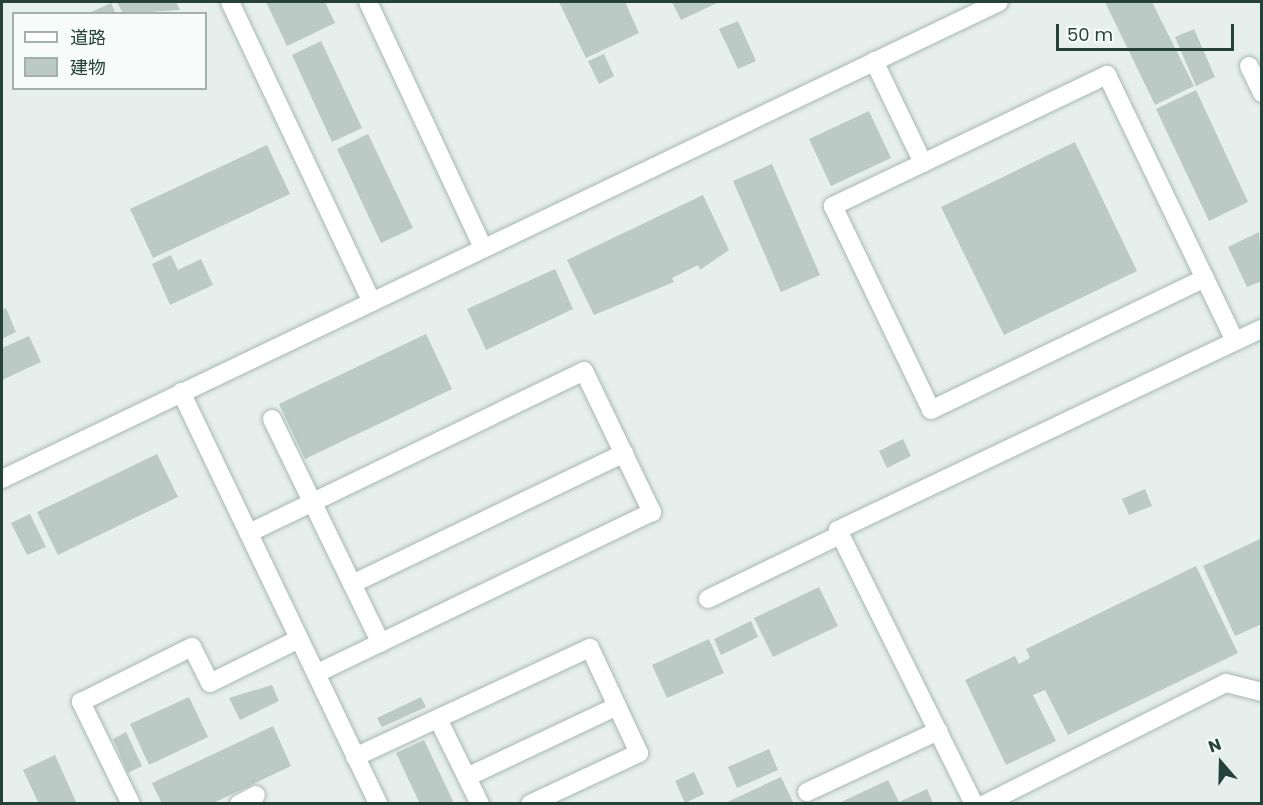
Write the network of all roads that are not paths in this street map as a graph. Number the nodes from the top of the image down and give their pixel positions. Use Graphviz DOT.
graph roads {
  1 [pos="230,2"];
  2 [pos="368,2"];
  3 [pos="995,2"];
  4 [pos="874,62"];
  5 [pos="1249,66"];
  6 [pos="1262,93"];
  7 [pos="923,163"];
  8 [pos="483,248"];
  9 [pos="1205,278"];
  10 [pos="372,302"];
  11 [pos="1262,329"];
  12 [pos="1235,341"];
  13 [pos="181,392"];
  14 [pos="272,419"];
  15 [pos="624,453"];
  16 [pos="2,479"];
  17 [pos="312,502"];
  18 [pos="249,533"];
  19 [pos="840,536"];
  20 [pos="352,584"];
  21 [pos="708,599"];
  22 [pos="299,639"];
  23 [pos="381,643"];
  24 [pos="316,674"];
  25 [pos="1262,692"];
  26 [pos="617,706"];
  27 [pos="438,719"];
  28 [pos="938,731"];
  29 [pos="356,757"];
  30 [pos="467,777"];
  31 [pos="807,792"];
  32 [pos="256,795"];
  33 [pos="131,804"];
  34 [pos="239,804"];
  35 [pos="378,804"];
  36 [pos="480,804"];
  37 [pos="530,804"];
  38 [pos="974,804"];
  39 [pos="986,804"];
  1 -- 10 [label="street"];
  2 -- 8 [label="street"];
  3 -- 4 [label="street"];
  4 -- 7 [label="street"];
  4 -- 8 [label="street"];
  5 -- 6 [label="street"];
  7 -- 9 [label="street"];
  7 -- 9 [label="street"];
  8 -- 10 [label="street"];
  9 -- 12 [label="street"];
  10 -- 13 [label="street"];
  11 -- 12 [label="street"];
  12 -- 19 [label="street"];
  13 -- 16 [label="street"];
  13 -- 18 [label="street"];
  14 -- 17 [label="street"];
  15 -- 17 [label="street"];
  15 -- 20 [label="street"];
  15 -- 23 [label="street"];
  17 -- 18 [label="street"];
  17 -- 20 [label="street"];
  18 -- 22 [label="street"];
  19 -- 21 [label="street"];
  19 -- 28 [label="street"];
  20 -- 23 [label="street"];
  22 -- 24 [label="street"];
  22 -- 33 [label="street"];
  23 -- 24 [label="street"];
  24 -- 29 [label="street"];
  25 -- 39 [label="street"];
  26 -- 27 [label="street"];
  26 -- 30 [label="street"];
  26 -- 37 [label="street"];
  27 -- 29 [label="street"];
  27 -- 30 [label="street"];
  28 -- 31 [label="street"];
  28 -- 38 [label="street"];
  29 -- 35 [label="street"];
  30 -- 36 [label="street"];
  32 -- 34 [label="street"];
}
